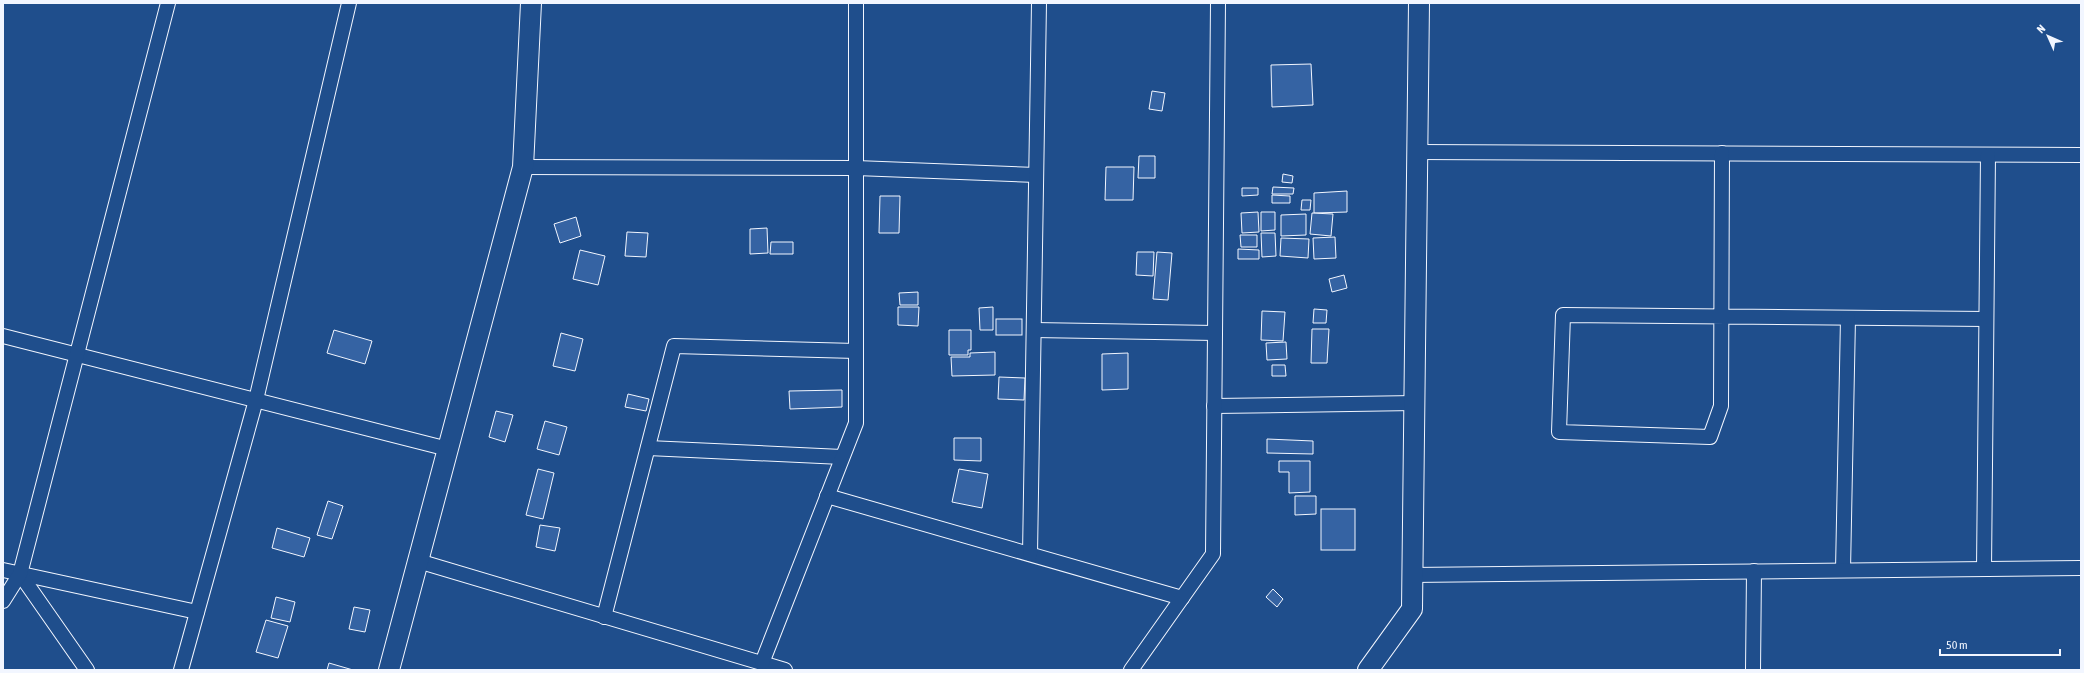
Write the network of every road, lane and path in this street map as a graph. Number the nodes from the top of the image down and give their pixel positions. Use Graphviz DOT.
graph roads {
  1 [pos="168,3"];
  2 [pos="349,3"];
  3 [pos="531,3"];
  4 [pos="856,3"];
  5 [pos="1039,3"];
  6 [pos="1218,3"];
  7 [pos="1419,3"];
  8 [pos="1418,152"];
  9 [pos="1722,153"];
  10 [pos="1988,155"];
  11 [pos="2081,155"];
  12 [pos="523,167"];
  13 [pos="856,168"];
  14 [pos="1036,175"];
  15 [pos="1721,316"];
  16 [pos="1848,318"];
  17 [pos="1986,319"];
  18 [pos="1034,330"];
  19 [pos="1215,333"];
  20 [pos="3,336"];
  21 [pos="856,351"];
  22 [pos="77,355"];
  23 [pos="256,400"];
  24 [pos="1415,403"];
  25 [pos="1214,406"];
  26 [pos="648,448"];
  27 [pos="448,449"];
  28 [pos="842,457"];
  29 [pos="827,496"];
  30 [pos="1030,554"];
  31 [pos="418,561"];
  32 [pos="1984,568"];
  33 [pos="2081,568"];
  34 [pos="3,570"];
  35 [pos="1843,570"];
  36 [pos="1754,571"];
  37 [pos="20,574"];
  38 [pos="1412,575"];
  39 [pos="1182,598"];
  40 [pos="3,601"];
  41 [pos="197,612"];
  42 [pos="604,617"];
  43 [pos="762,663"];
  44 [pos="87,670"];
  45 [pos="181,670"];
  46 [pos="389,670"];
  47 [pos="785,670"];
  48 [pos="1131,670"];
  49 [pos="1368,670"];
  50 [pos="1753,670"];
  1 -- 22 [label="street"];
  2 -- 23 [label="street"];
  3 -- 12 [label="street"];
  4 -- 13 [label="street"];
  5 -- 14 [label="street"];
  6 -- 19 [label="street"];
  7 -- 8 [label="street"];
  8 -- 9 [label="street"];
  8 -- 24 [label="street"];
  9 -- 10 [label="street"];
  9 -- 15 [label="street"];
  10 -- 11 [label="street"];
  10 -- 17 [label="street"];
  12 -- 13 [label="street"];
  12 -- 27 [label="street"];
  13 -- 14 [label="street"];
  13 -- 21 [label="street"];
  14 -- 18 [label="street"];
  15 -- 15 [label="street"];
  15 -- 16 [label="street"];
  16 -- 17 [label="street"];
  16 -- 35 [label="street"];
  17 -- 32 [label="street"];
  18 -- 19 [label="street"];
  18 -- 30 [label="street"];
  19 -- 25 [label="street"];
  20 -- 22 [label="street"];
  21 -- 26 [label="street"];
  21 -- 28 [label="street"];
  22 -- 23 [label="street"];
  22 -- 37 [label="street"];
  23 -- 27 [label="street"];
  23 -- 41 [label="street"];
  24 -- 25 [label="street"];
  24 -- 38 [label="street"];
  25 -- 39 [label="street"];
  26 -- 28 [label="street"];
  26 -- 42 [label="street"];
  27 -- 31 [label="street"];
  28 -- 29 [label="street"];
  29 -- 30 [label="street"];
  29 -- 43 [label="street"];
  30 -- 39 [label="street"];
  31 -- 42 [label="street"];
  31 -- 46 [label="street"];
  32 -- 33 [label="street"];
  32 -- 35 [label="street"];
  34 -- 37 [label="street"];
  35 -- 36 [label="street"];
  36 -- 38 [label="street"];
  36 -- 50 [label="street"];
  37 -- 40 [label="street"];
  37 -- 41 [label="street"];
  37 -- 44 [label="street"];
  38 -- 49 [label="street"];
  39 -- 48 [label="street"];
  41 -- 45 [label="street"];
  42 -- 43 [label="street"];
  43 -- 47 [label="street"];
}
